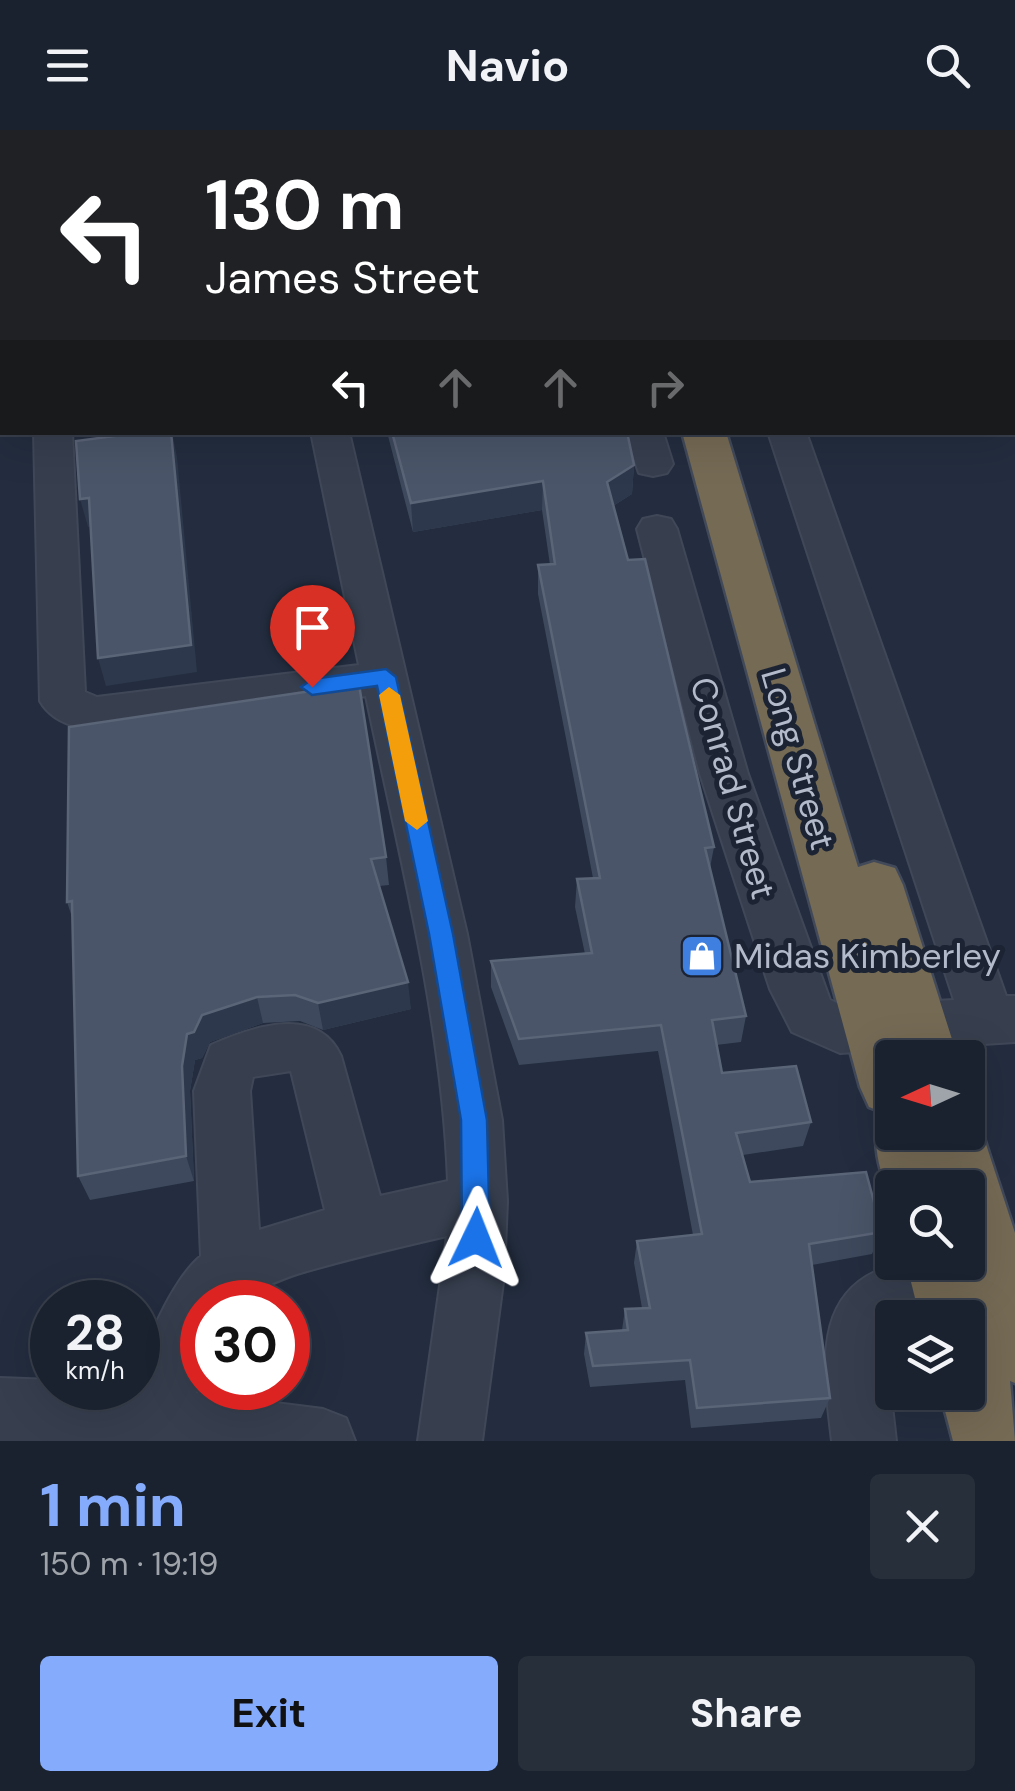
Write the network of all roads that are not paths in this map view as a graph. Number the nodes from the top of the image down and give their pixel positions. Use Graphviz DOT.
graph roads {
  1 [pos="53,435"];
  2 [pos="331,435"];
  3 [pos="705,435"];
  4 [pos="736,435"];
  5 [pos="787,435"];
  6 [pos="658,528"];
  7 [pos="386,677"];
  8 [pos="1002,1021"];
  9 [pos="907,1038"];
  10 [pos="478,1201"];
  11 [pos="360,1232"];
  12 [pos="985,1249"];
  13 [pos="232,1271"];
  14 [pos="948,1289"];
  15 [pos="1015,1347"];
  16 [pos="0,1410"];
  17 [pos="982,1410"];
  18 [pos="157,1420"];
  19 [pos="323,1441"];
  20 [pos="450,1441"];
  21 [pos="864,1441"];
  22 [pos="990,1441"];
  1 -- 7 [label="street"];
  2 -- 7 [label="street"];
  3 -- 9 [label="highway, Long Street"];
  4 -- 9 [label="highway, Long Street"];
  5 -- 8 [label="street"];
  6 -- 9 [label="street, Conrad Street"];
  7 -- 10 [label="street"];
  8 -- 9 [label="street, Conrad Street"];
  10 -- 11 [label="street"];
  10 -- 20 [label="street"];
  11 -- 13 [label="street"];
  11 -- 13 [label="street"];
  12 -- 15 [label="highway"];
  13 -- 18 [label="street"];
  14 -- 21 [label="street"];
  16 -- 18 [label="street"];
  17 -- 22 [label="highway"];
  18 -- 19 [label="street"];
}
